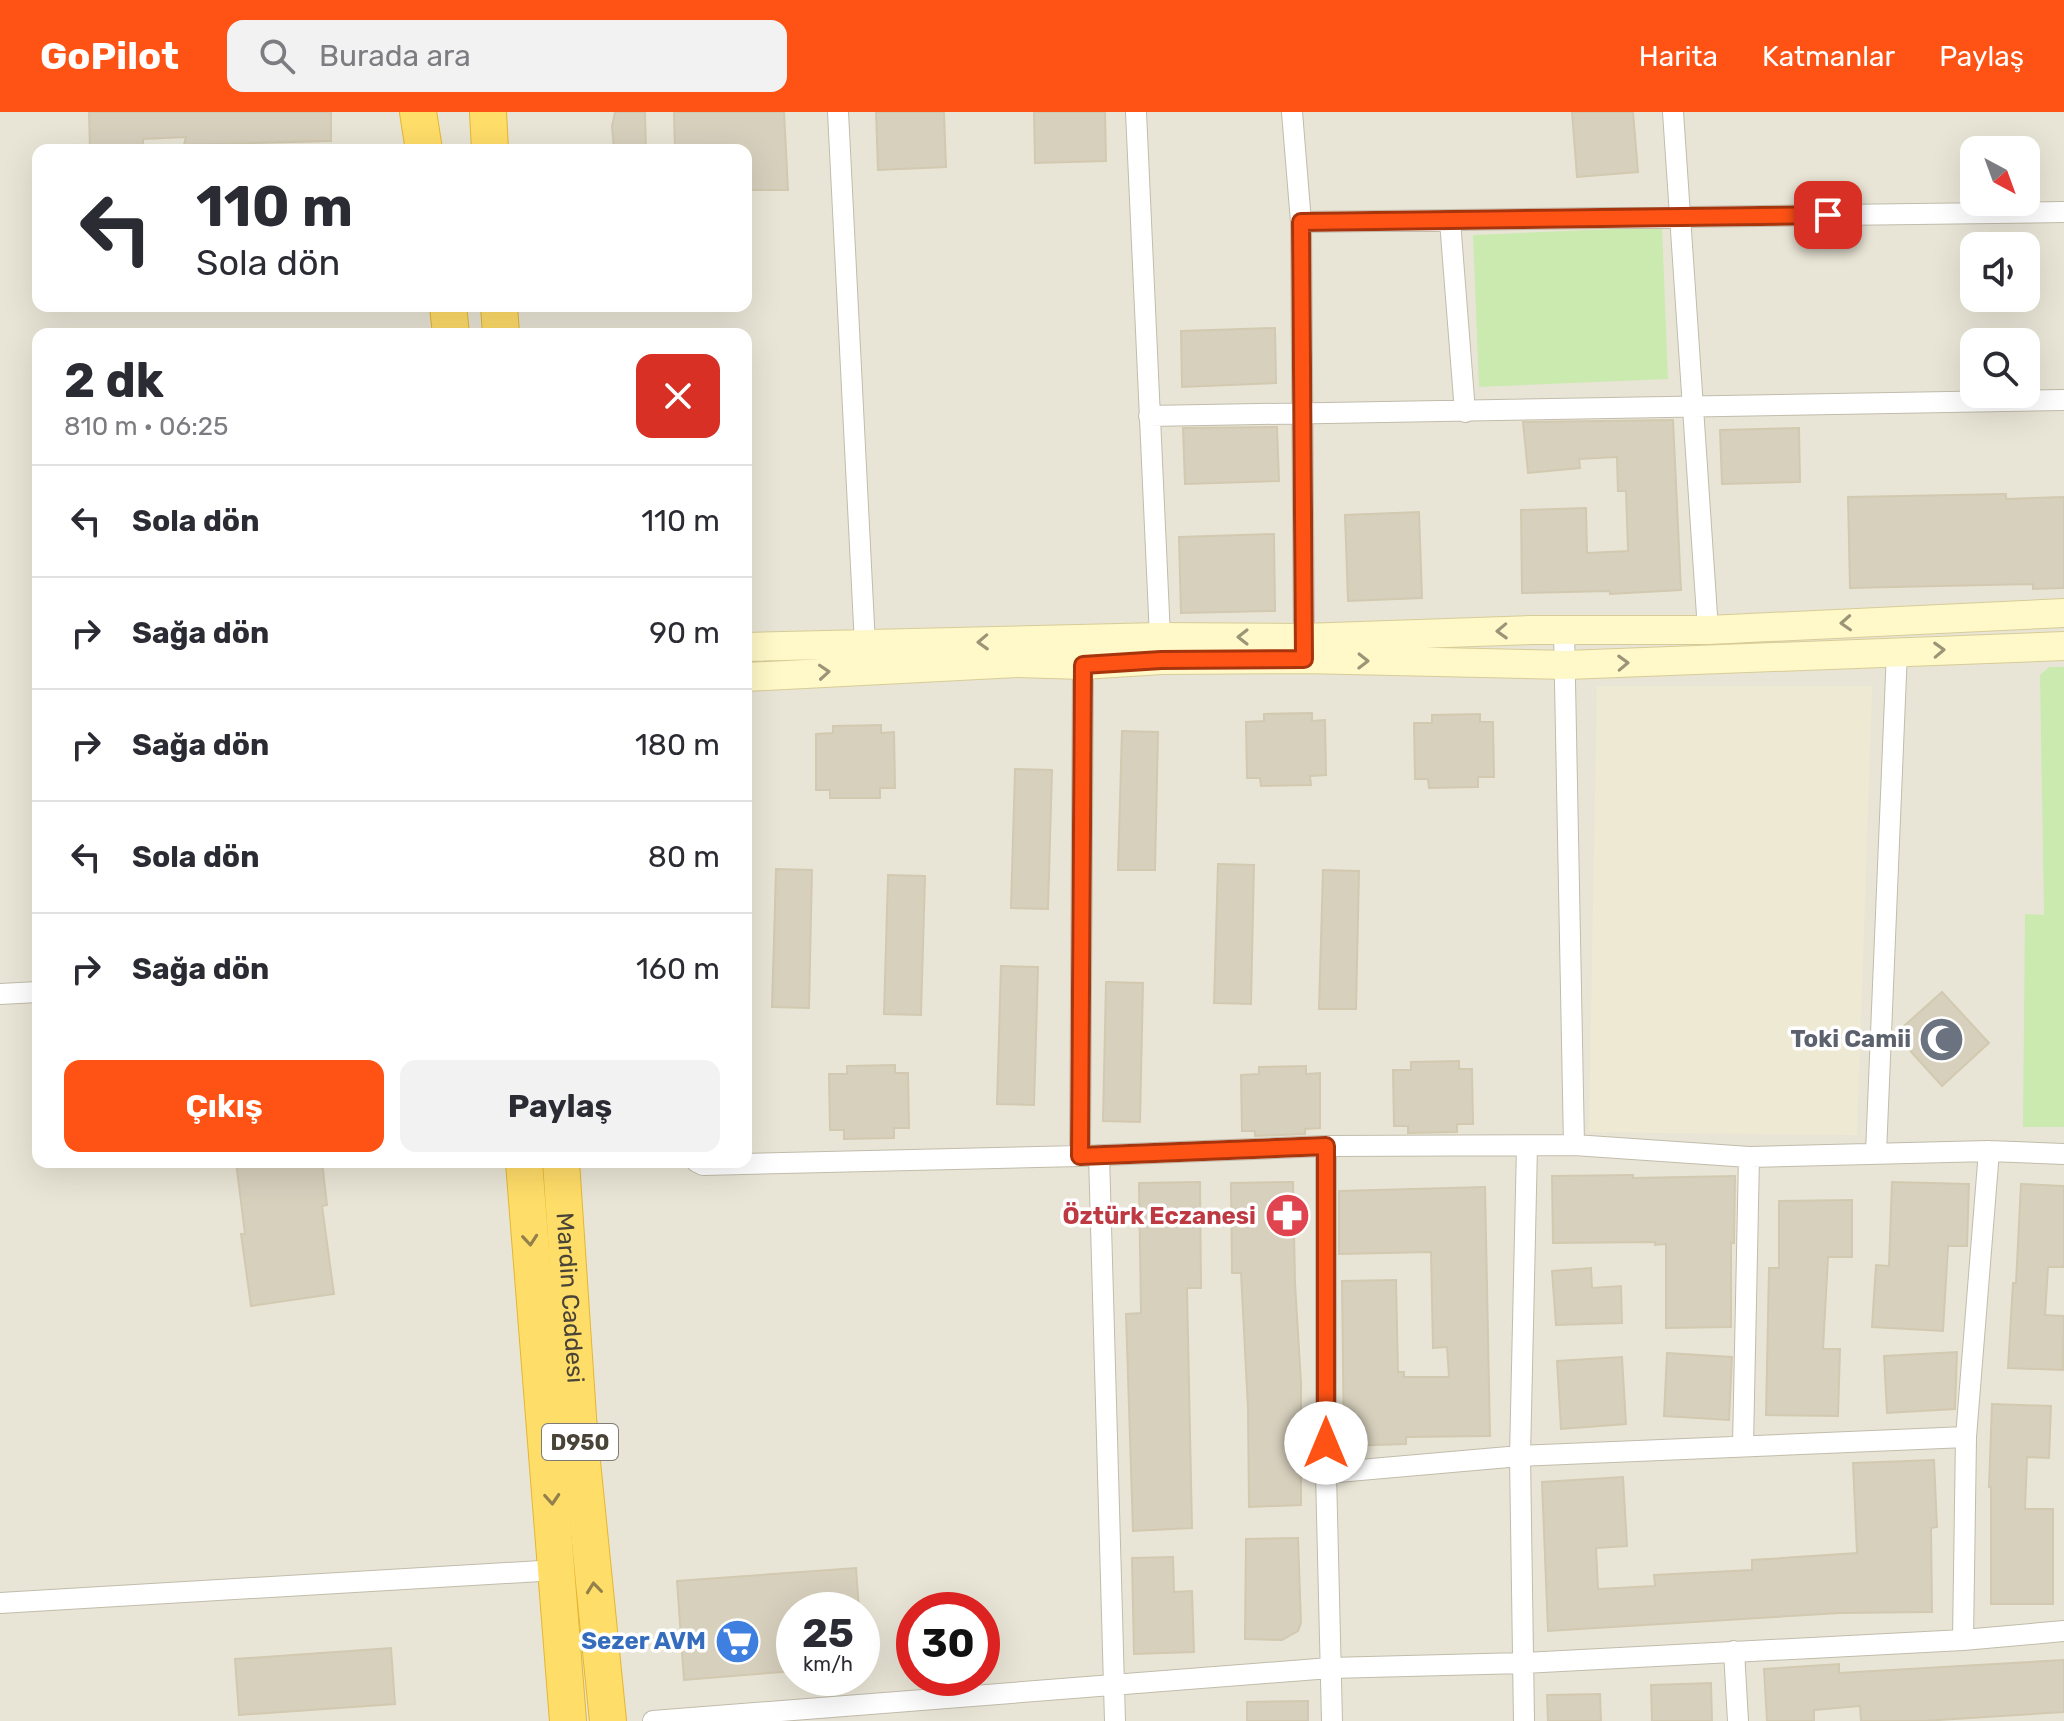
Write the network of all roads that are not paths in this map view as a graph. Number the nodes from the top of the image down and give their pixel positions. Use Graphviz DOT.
graph roads {
  1 [pos="418,112"];
  2 [pos="488,112"];
  3 [pos="838,112"];
  4 [pos="1136,112"];
  5 [pos="1292,112"];
  6 [pos="1673,112"];
  7 [pos="423,144"];
  8 [pos="490,144"];
  9 [pos="2064,212"];
  10 [pos="1680,217"];
  11 [pos="1450,221"];
  12 [pos="1301,222"];
  13 [pos="2064,400"];
  14 [pos="1691,407"];
  15 [pos="1465,412"];
  16 [pos="1302,415"];
  17 [pos="1149,416"];
  18 [pos="2064,613"];
  19 [pos="1564,630"];
  20 [pos="1708,630"];
  21 [pos="1160,637"];
  22 [pos="865,645"];
  23 [pos="2064,646"];
  24 [pos="752,647"];
  25 [pos="1304,649"];
  26 [pos="1897,651"];
  27 [pos="1083,665"];
  28 [pos="1567,665"];
  29 [pos="752,677"];
  30 [pos="32,992"];
  31 [pos="0,994"];
  32 [pos="1574,1145"];
  33 [pos="1326,1146"];
  34 [pos="1527,1146"];
  35 [pos="1989,1151"];
  36 [pos="1876,1153"];
  37 [pos="2064,1154"];
  38 [pos="1090,1156"];
  39 [pos="1749,1157"];
  40 [pos="752,1164"];
  41 [pos="524,1168"];
  42 [pos="561,1168"];
  43 [pos="1966,1437"];
  44 [pos="1743,1445"];
  45 [pos="1520,1456"];
  46 [pos="1326,1473"];
  47 [pos="557,1570"];
  48 [pos="0,1603"];
  49 [pos="2064,1631"];
  50 [pos="1963,1640"];
  51 [pos="1734,1651"];
  52 [pos="1523,1663"];
  53 [pos="1330,1668"];
  54 [pos="1114,1686"];
  55 [pos="568,1721"];
  56 [pos="608,1721"];
  57 [pos="653,1721"];
  58 [pos="1115,1721"];
  59 [pos="1332,1721"];
  60 [pos="1524,1721"];
  61 [pos="1738,1721"];
  1 -- 7 [label="highway"];
  2 -- 8 [label="highway"];
  3 -- 22 [label="street"];
  4 -- 17 [label="street"];
  5 -- 12 [label="street"];
  6 -- 10 [label="street"];
  9 -- 10 [label="street"];
  10 -- 11 [label="street"];
  10 -- 14 [label="street"];
  11 -- 12 [label="street"];
  11 -- 15 [label="street"];
  12 -- 16 [label="street"];
  13 -- 14 [label="street"];
  14 -- 15 [label="street"];
  14 -- 20 [label="street"];
  15 -- 16 [label="street"];
  16 -- 17 [label="street"];
  16 -- 25 [label="street"];
  17 -- 21 [label="street"];
  18 -- 20 [label="street, one-way"];
  19 -- 20 [label="street"];
  19 -- 25 [label="street, one-way"];
  19 -- 28 [label="street"];
  21 -- 22 [label="street, one-way"];
  25 -- 21 [label="street, one-way"];
  22 -- 24 [label="street"];
  26 -- 23 [label="street, one-way"];
  25 -- 27 [label="street"];
  25 -- 28 [label="street, one-way"];
  28 -- 26 [label="street, one-way"];
  26 -- 36 [label="street"];
  29 -- 27 [label="street, one-way"];
  27 -- 38 [label="street"];
  28 -- 32 [label="street"];
  30 -- 31 [label="street"];
  32 -- 34 [label="street"];
  32 -- 39 [label="street"];
  33 -- 34 [label="street"];
  33 -- 38 [label="street"];
  33 -- 46 [label="street"];
  34 -- 45 [label="street"];
  35 -- 36 [label="street"];
  35 -- 37 [label="street"];
  35 -- 43 [label="street"];
  36 -- 39 [label="street"];
  38 -- 40 [label="street"];
  38 -- 54 [label="street"];
  39 -- 44 [label="street"];
  41 -- 47 [label="highway, Mardin Caddesi / D950, one-way"];
  56 -- 42 [label="highway, Mardin Caddesi / D950, one-way"];
  43 -- 44 [label="street"];
  43 -- 50 [label="street"];
  44 -- 45 [label="street"];
  45 -- 46 [label="street"];
  45 -- 52 [label="street"];
  46 -- 53 [label="street"];
  47 -- 48 [label="street"];
  47 -- 55 [label="highway, Mardin Caddesi / D950"];
  49 -- 50 [label="street"];
  50 -- 51 [label="street"];
  51 -- 52 [label="street"];
  51 -- 61 [label="street"];
  52 -- 53 [label="street"];
  52 -- 60 [label="street"];
  53 -- 54 [label="street"];
  53 -- 59 [label="street"];
  54 -- 57 [label="street"];
  54 -- 58 [label="street"];
}
